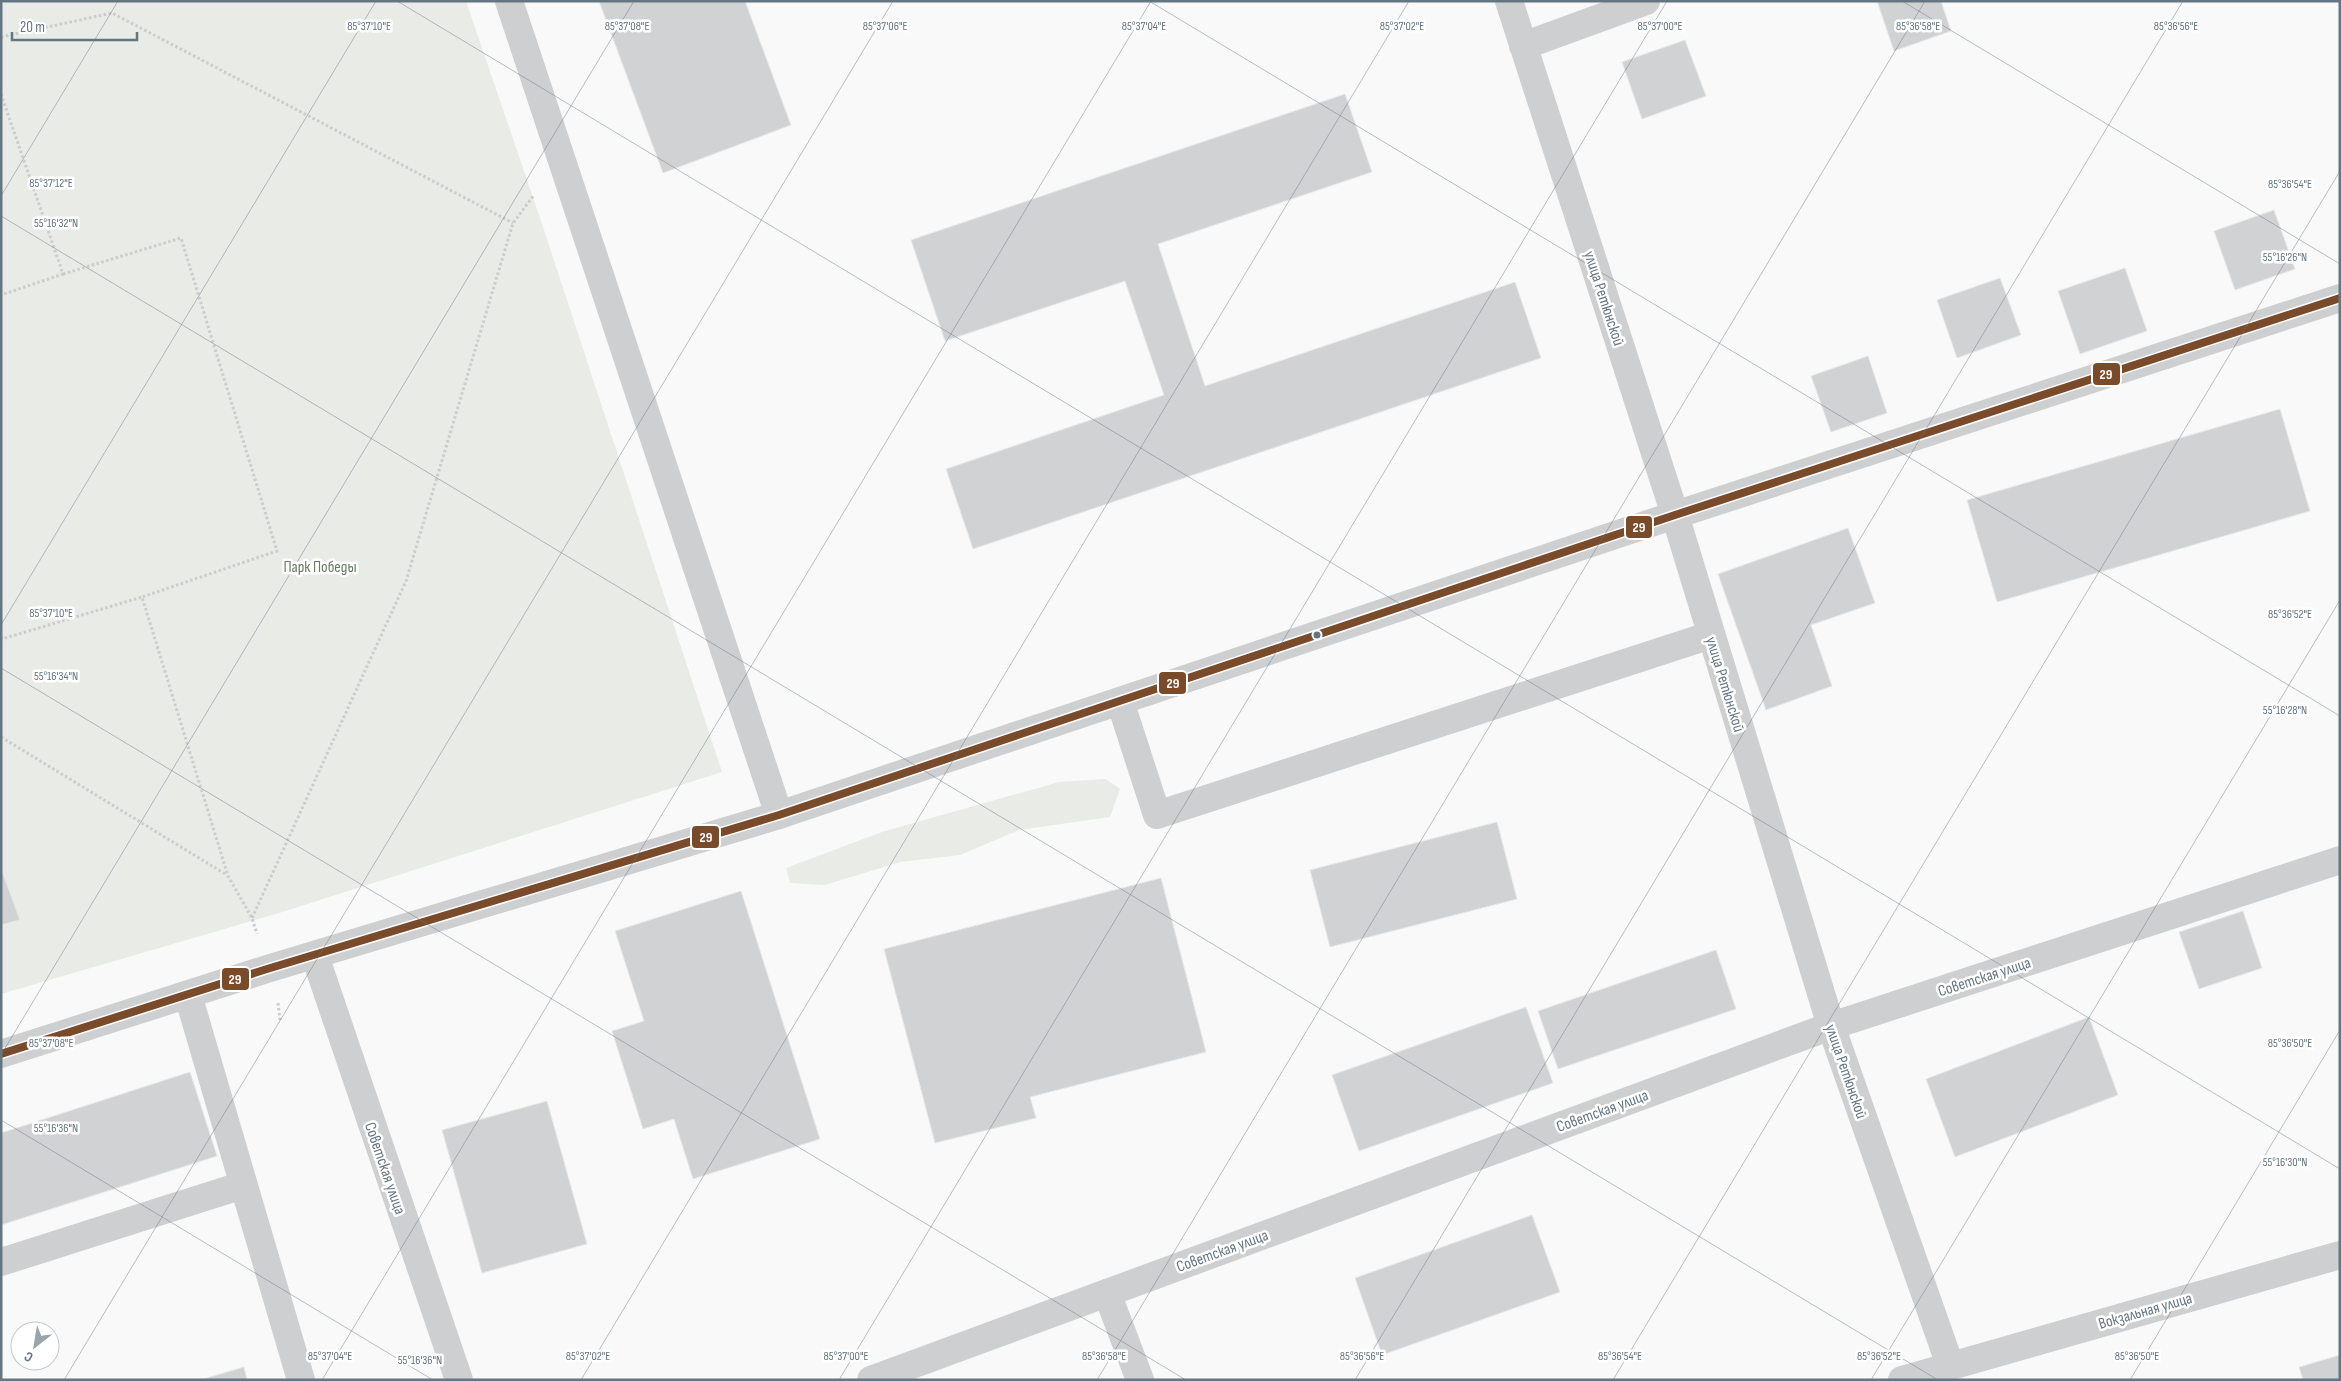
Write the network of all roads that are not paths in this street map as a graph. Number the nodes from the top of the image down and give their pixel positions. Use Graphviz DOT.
graph roads {
  1 [pos="509,1"];
  2 [pos="1509,1"];
  3 [pos="1646,1"];
  4 [pos="1523,46"];
  5 [pos="2340,298"];
  6 [pos="1675,515"];
  7 [pos="1711,635"];
  8 [pos="1120,701"];
  9 [pos="779,815"];
  10 [pos="2340,860"];
  11 [pos="315,956"];
  12 [pos="188,995"];
  13 [pos="1831,1026"];
  14 [pos="1,1054"];
  15 [pos="244,1186"];
  16 [pos="2340,1255"];
  17 [pos="1,1262"];
  18 [pos="1107,1292"];
  19 [pos="1950,1365"];
  20 [pos="301,1380"];
  21 [pos="459,1380"];
  22 [pos="871,1380"];
  23 [pos="1140,1380"];
  24 [pos="1902,1380"];
  1 -- 9 [label="street"];
  2 -- 4 [label="street, улица Ретюнской"];
  3 -- 4 [label="street"];
  4 -- 6 [label="street, улица Ретюнской"];
  5 -- 6 [label="street"];
  6 -- 7 [label="street, улица Ретюнской"];
  6 -- 8 [label="street"];
  7 -- 8 [label="street"];
  7 -- 13 [label="street, улица Ретюнской"];
  8 -- 9 [label="street"];
  9 -- 11 [label="street"];
  10 -- 13 [label="street, Советская улица"];
  11 -- 12 [label="street"];
  11 -- 21 [label="street, Советская улица"];
  12 -- 14 [label="street"];
  12 -- 15 [label="street"];
  13 -- 18 [label="street, Советская улица"];
  13 -- 19 [label="street, улица Ретюнской"];
  15 -- 17 [label="street"];
  15 -- 20 [label="street"];
  16 -- 19 [label="street, Вокзальная улица"];
  18 -- 22 [label="street, Советская улица"];
  18 -- 23 [label="street"];
  19 -- 24 [label="street, Вокзальная улица"];
}
